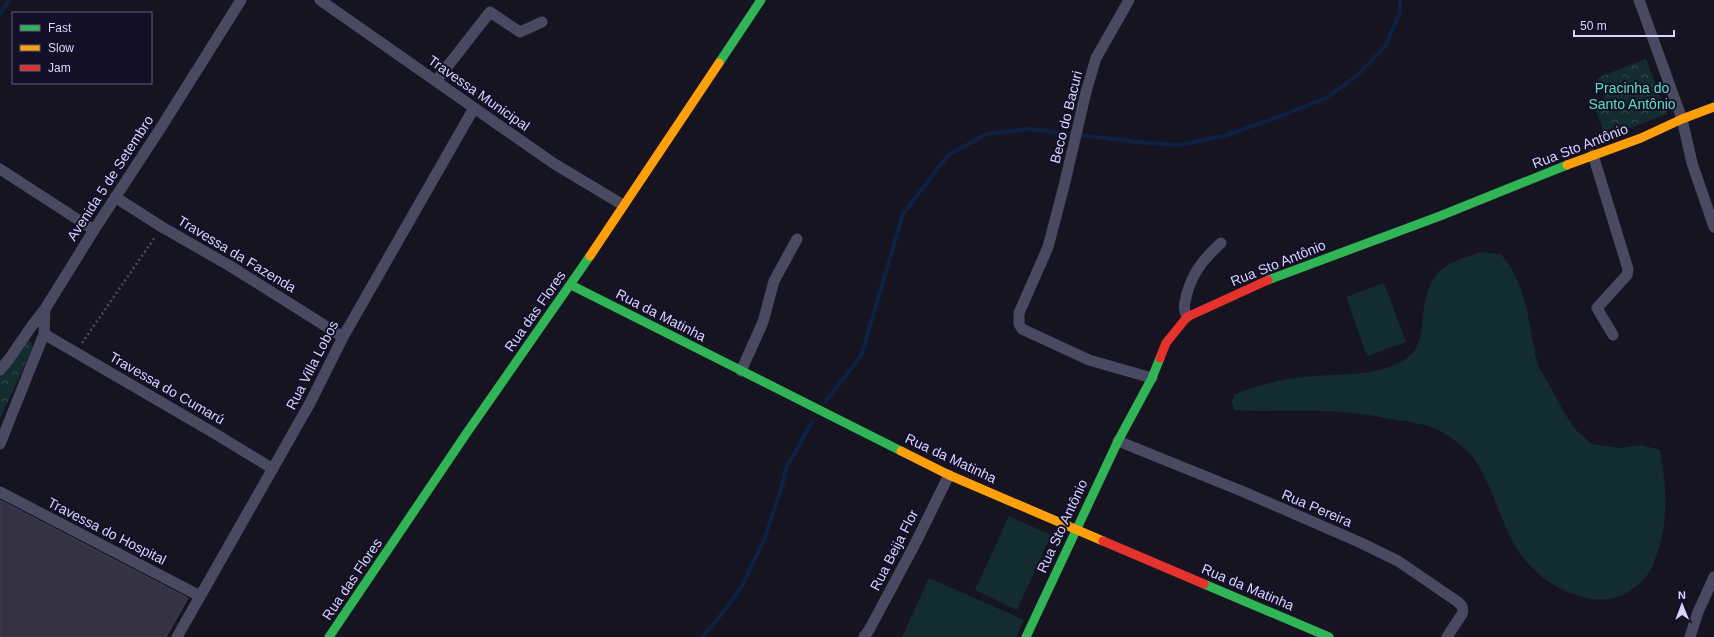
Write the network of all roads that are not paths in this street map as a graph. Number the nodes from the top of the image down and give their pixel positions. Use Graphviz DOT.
graph roads {
  1 [pos="241,0"];
  2 [pos="320,0"];
  3 [pos="761,0"];
  4 [pos="1129,0"];
  5 [pos="1640,0"];
  6 [pos="542,22"];
  7 [pos="436,81"];
  8 [pos="1714,107"];
  9 [pos="474,108"];
  10 [pos="1682,119"];
  11 [pos="1593,155"];
  12 [pos="0,169"];
  13 [pos="115,197"];
  14 [pos="623,205"];
  15 [pos="1714,227"];
  16 [pos="94,230"];
  17 [pos="797,239"];
  18 [pos="1221,243"];
  19 [pos="571,285"];
  20 [pos="45,309"];
  21 [pos="1187,317"];
  22 [pos="44,334"];
  23 [pos="1613,335"];
  24 [pos="343,337"];
  25 [pos="0,370"];
  26 [pos="741,371"];
  27 [pos="1152,378"];
  28 [pos="1118,441"];
  29 [pos="0,444"];
  30 [pos="273,469"];
  31 [pos="949,475"];
  32 [pos="0,492"];
  33 [pos="1076,529"];
  34 [pos="1714,577"];
  35 [pos="200,596"];
  36 [pos="178,637"];
  37 [pos="329,637"];
  38 [pos="864,637"];
  39 [pos="1026,637"];
  40 [pos="1329,637"];
  41 [pos="1447,637"];
  42 [pos="1690,637"];
  1 -- 13 [label="street, Avenida 5 de Setembro"];
  2 -- 7 [label="street, Travessa Municipal"];
  3 -- 14 [label="street, Rua das Flores"];
  4 -- 27 [label="street, Beco do Bacuri"];
  5 -- 10 [label="street"];
  6 -- 7 [label="street"];
  7 -- 9 [label="street, Travessa Municipal"];
  8 -- 10 [label="street, Rua Sto Antônio"];
  9 -- 14 [label="street, Travessa Municipal"];
  9 -- 24 [label="street, Rua Villa Lobos"];
  10 -- 11 [label="street, Rua Sto Antônio"];
  10 -- 15 [label="street"];
  11 -- 21 [label="street, Rua Sto Antônio"];
  11 -- 23 [label="street"];
  12 -- 16 [label="street"];
  13 -- 16 [label="street, Avenida 5 de Setembro"];
  13 -- 24 [label="street, Travessa da Fazenda"];
  14 -- 19 [label="street, Rua das Flores"];
  16 -- 20 [label="street, Avenida 5 de Setembro"];
  17 -- 26 [label="street"];
  18 -- 21 [label="street"];
  19 -- 26 [label="street, Rua da Matinha"];
  19 -- 37 [label="street, Rua das Flores"];
  20 -- 22 [label="street"];
  20 -- 25 [label="street, Avenida 5 de Setembro"];
  21 -- 27 [label="street, Rua Sto Antônio"];
  22 -- 29 [label="street"];
  22 -- 30 [label="street, Travessa do Cumarú"];
  24 -- 30 [label="street, Rua Villa Lobos"];
  26 -- 31 [label="street, Rua da Matinha"];
  27 -- 28 [label="street, Rua Sto Antônio"];
  28 -- 33 [label="street, Rua Sto Antônio"];
  28 -- 41 [label="street, Rua Pereira"];
  30 -- 35 [label="street, Rua Villa Lobos"];
  31 -- 33 [label="street, Rua da Matinha"];
  31 -- 38 [label="street, Rua Beija Flor"];
  32 -- 35 [label="street, Travessa do Hospital"];
  33 -- 39 [label="street, Rua Sto Antônio"];
  33 -- 40 [label="street, Rua da Matinha"];
  34 -- 42 [label="street"];
  35 -- 36 [label="street, Rua Villa Lobos"];
}
